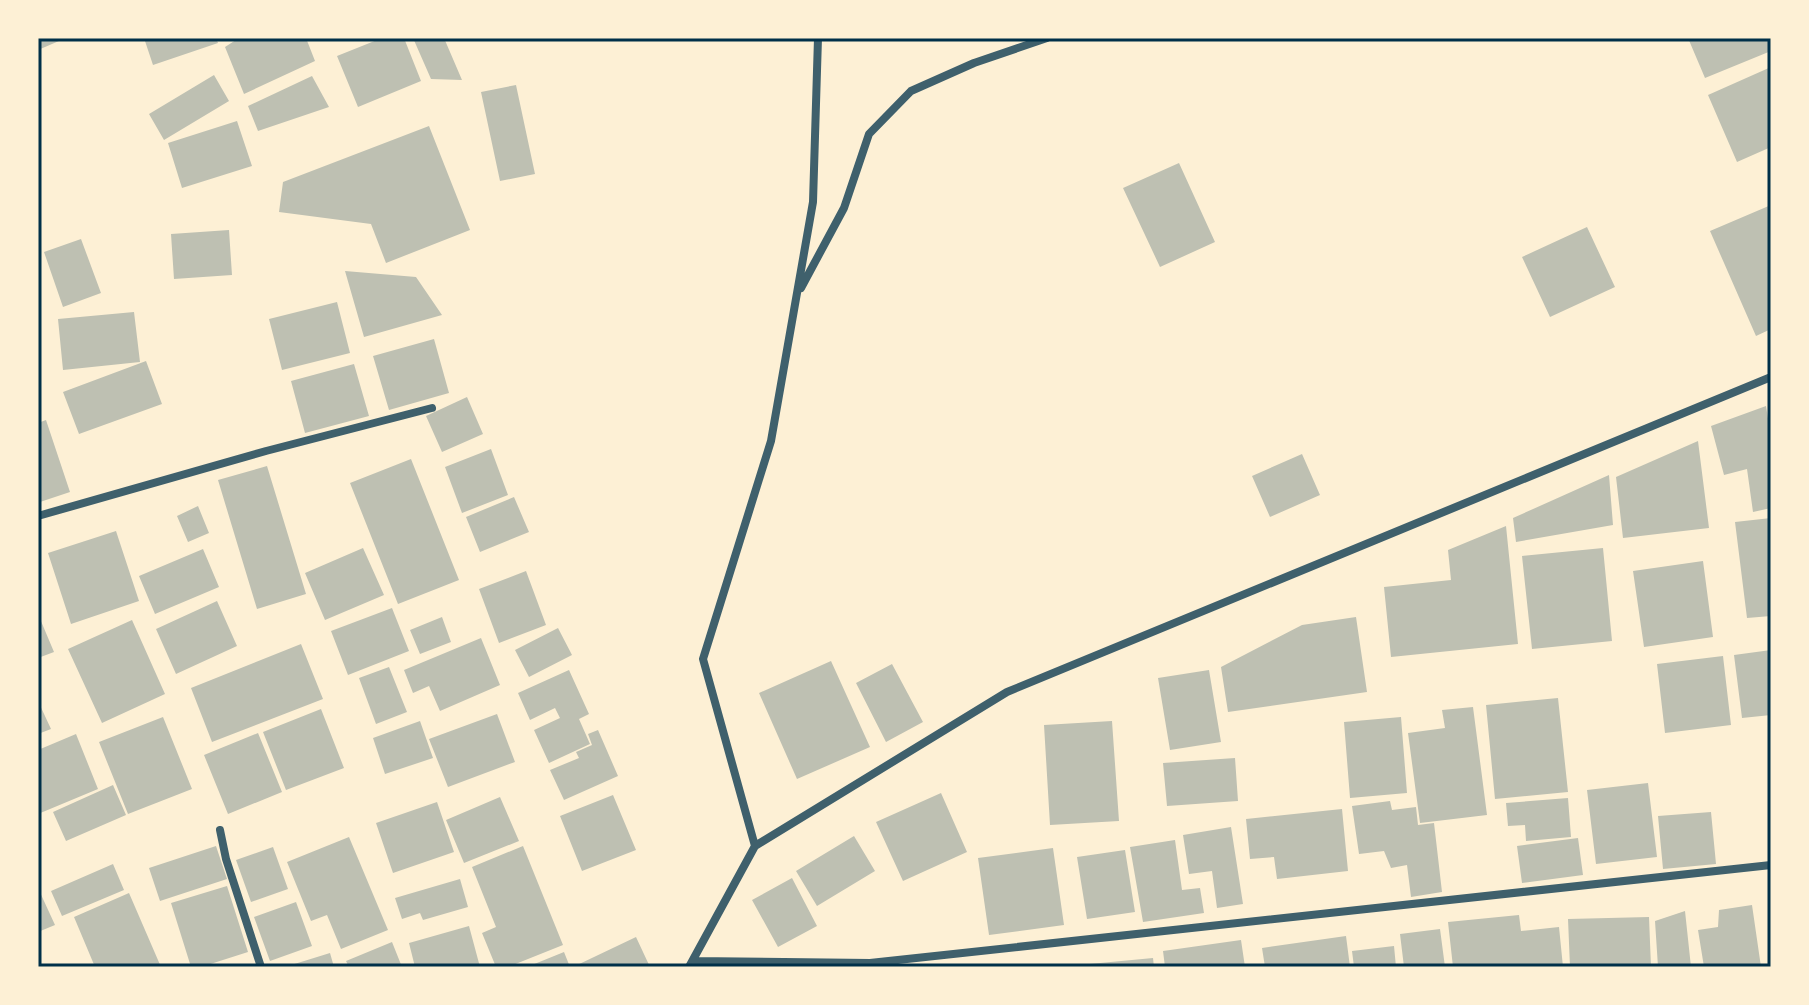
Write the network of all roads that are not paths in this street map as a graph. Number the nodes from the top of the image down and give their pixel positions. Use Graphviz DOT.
graph roads {
  1 [pos="818,38"];
  2 [pos="1047,38"];
  3 [pos="797,296"];
  4 [pos="1771,377"];
  5 [pos="432,408"];
  6 [pos="38,516"];
  7 [pos="220,830"];
  8 [pos="755,846"];
  9 [pos="1771,865"];
  10 [pos="691,964"];
  11 [pos="783,965"];
  12 [pos="261,967"];
  1 -- 3 [label="street"];
  2 -- 3 [label="street"];
  3 -- 8 [label="street"];
  4 -- 8 [label="street"];
  5 -- 6 [label="street"];
  7 -- 12 [label="street"];
  8 -- 10 [label="street"];
  9 -- 11 [label="street"];
  10 -- 11 [label="street"];
}
